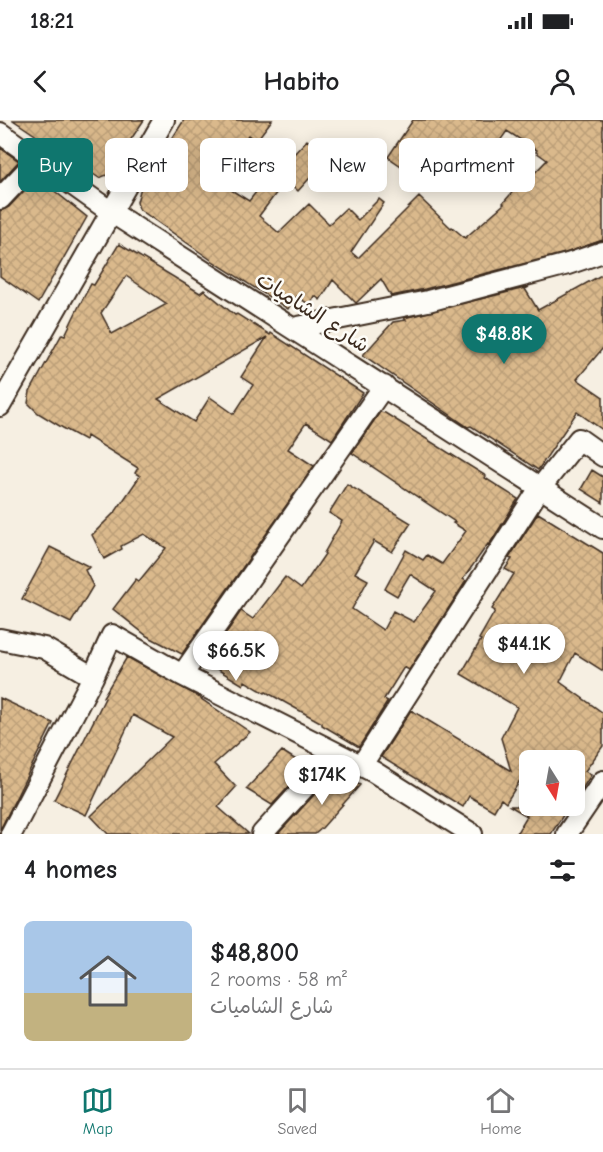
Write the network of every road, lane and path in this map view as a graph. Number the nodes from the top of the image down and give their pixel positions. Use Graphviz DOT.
graph roads {
  1 [pos="164,120"];
  2 [pos="0,133"];
  3 [pos="18,146"];
  4 [pos="18,180"];
  5 [pos="83,192"];
  6 [pos="0,199"];
  7 [pos="111,212"];
  8 [pos="603,252"];
  9 [pos="293,328"];
  10 [pos="384,386"];
  11 [pos="0,406"];
  12 [pos="603,456"];
  13 [pos="540,488"];
  14 [pos="603,528"];
  15 [pos="0,639"];
  16 [pos="182,675"];
  17 [pos="93,677"];
  18 [pos="336,753"];
  19 [pos="361,766"];
  20 [pos="603,781"];
  21 [pos="11,834"];
  22 [pos="262,834"];
  23 [pos="472,834"];
  24 [pos="567,834"];
  1 -- 7 [label="street"];
  2 -- 3 [label="street, شارع الشاميات"];
  4 -- 6 [label="street"];
  5 -- 7 [label="street, شارع الشاميات"];
  7 -- 9 [label="street, شارع الشاميات"];
  7 -- 11 [label="street"];
  8 -- 9 [label="street"];
  9 -- 10 [label="street, شارع الشاميات"];
  10 -- 13 [label="street, شارع الشاميات"];
  10 -- 16 [label="street"];
  12 -- 13 [label="street"];
  13 -- 14 [label="street, شارع الشاميات"];
  13 -- 19 [label="street"];
  15 -- 17 [label="street"];
  16 -- 17 [label="street"];
  16 -- 18 [label="street"];
  17 -- 21 [label="street"];
  18 -- 19 [label="street"];
  18 -- 22 [label="street"];
  19 -- 23 [label="street"];
  20 -- 24 [label="street"];
}
